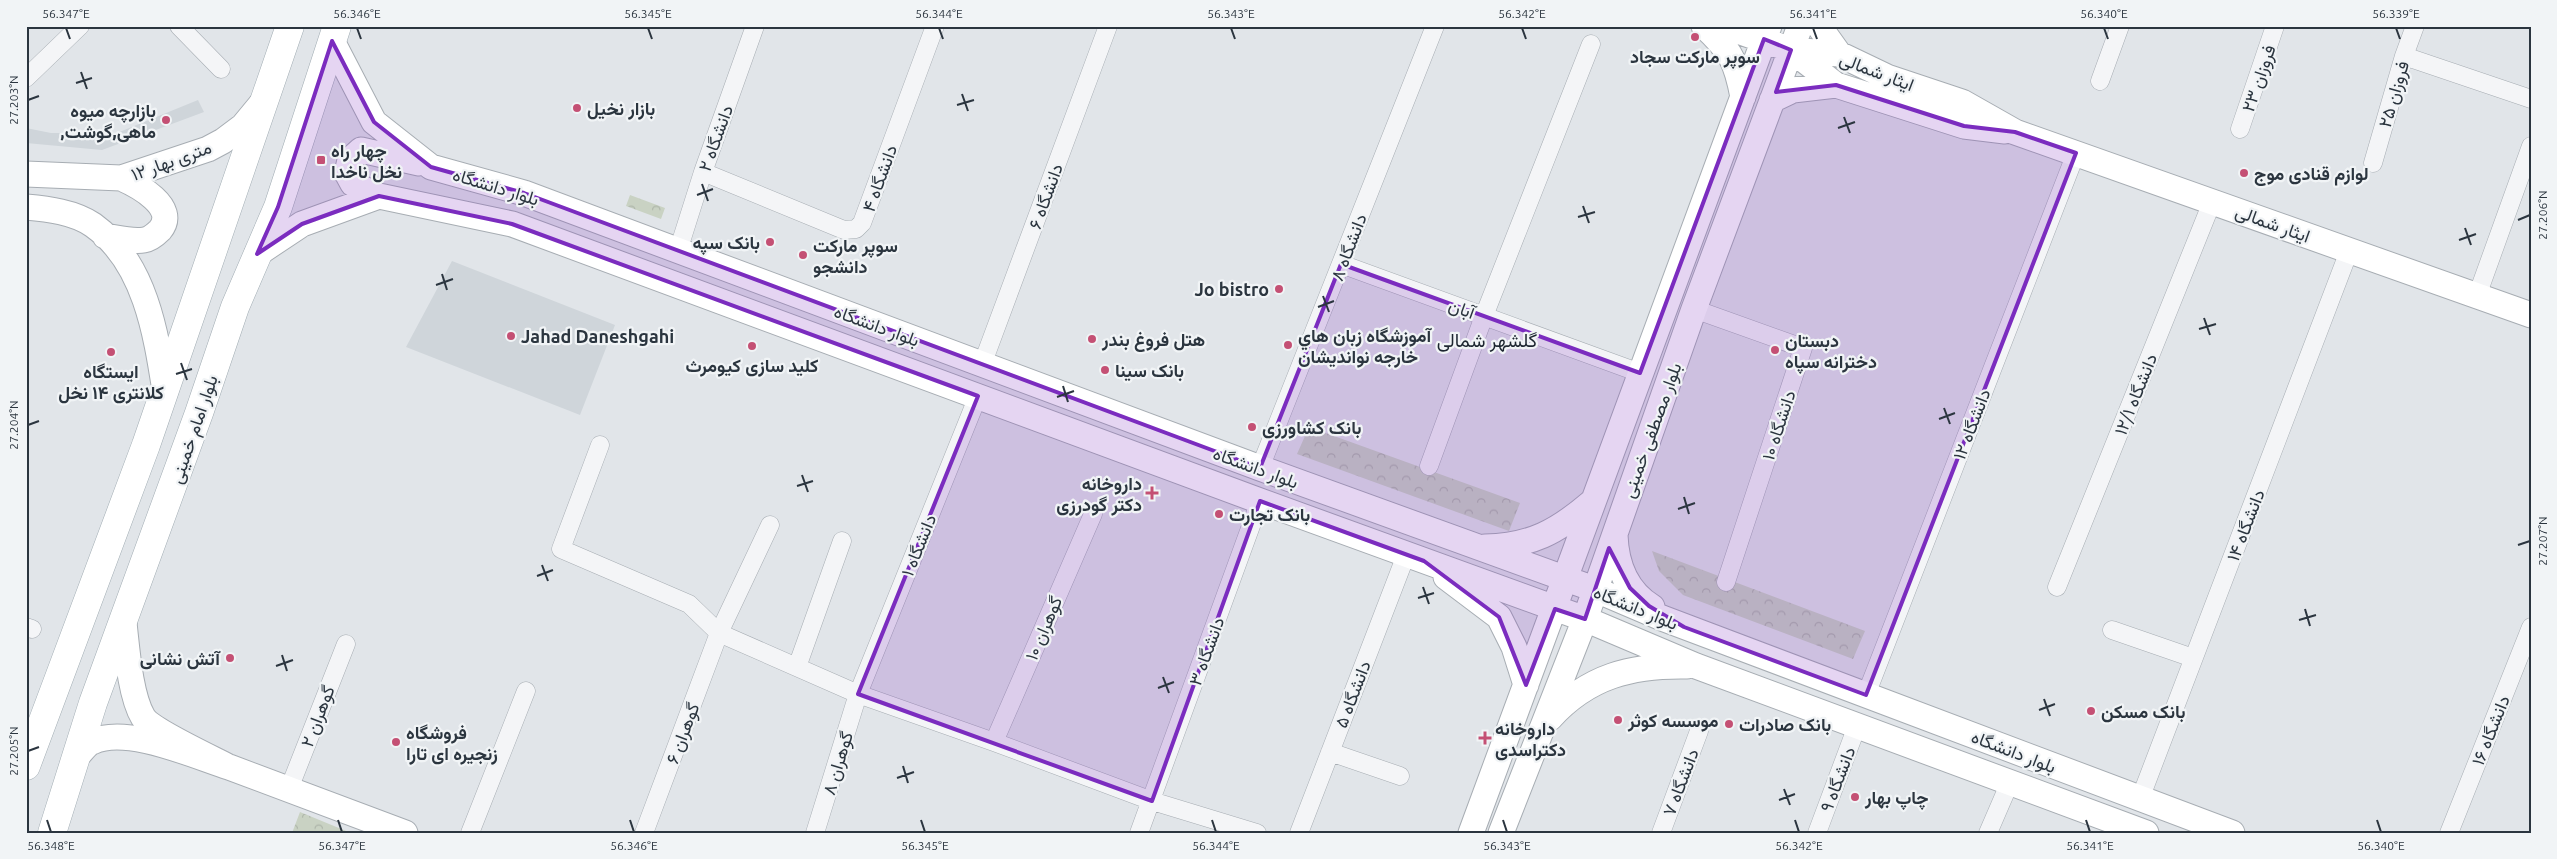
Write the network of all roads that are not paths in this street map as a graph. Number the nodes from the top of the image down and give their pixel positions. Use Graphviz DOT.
graph roads {
  1 [pos="80,26"];
  2 [pos="179,26"];
  3 [pos="290,26"];
  4 [pos="755,26"];
  5 [pos="935,26"];
  6 [pos="1108,26"];
  7 [pos="1435,26"];
  8 [pos="1704,26"];
  9 [pos="1724,26"];
  10 [pos="1800,26"];
  11 [pos="1819,26"];
  12 [pos="2120,26"];
  13 [pos="2275,26"];
  14 [pos="2415,26"];
  15 [pos="335,33"];
  16 [pos="1766,33"];
  17 [pos="1591,44"];
  18 [pos="1791,50"];
  19 [pos="1839,54"];
  20 [pos="2404,56"];
  21 [pos="221,69"];
  22 [pos="26,78"];
  23 [pos="2100,81"];
  24 [pos="1836,85"];
  25 [pos="1743,96"];
  26 [pos="267,98"];
  27 [pos="1772,100"];
  28 [pos="2531,100"];
  29 [pos="2240,129"];
  30 [pos="2015,132"];
  31 [pos="2531,146"];
  32 [pos="2076,153"];
  33 [pos="2373,163"];
  34 [pos="431,167"];
  35 [pos="703,172"];
  36 [pos="26,174"];
  37 [pos="121,178"];
  38 [pos="380,196"];
  39 [pos="2212,202"];
  40 [pos="26,207"];
  41 [pos="98,230"];
  42 [pos="2349,250"];
  43 [pos="678,251"];
  44 [pos="257,254"];
  45 [pos="1341,264"];
  46 [pos="2477,296"];
  47 [pos="1694,308"];
  48 [pos="2531,315"];
  49 [pos="1484,316"];
  50 [pos="982,365"];
  51 [pos="1640,373"];
  52 [pos="165,391"];
  53 [pos="978,396"];
  54 [pos="600,444"];
  55 [pos="1429,466"];
  56 [pos="1260,468"];
  57 [pos="1260,501"];
  58 [pos="1592,502"];
  59 [pos="1093,514"];
  60 [pos="770,525"];
  61 [pos="1615,528"];
  62 [pos="842,541"];
  63 [pos="1474,547"];
  64 [pos="1415,558"];
  65 [pos="1565,579"];
  66 [pos="1726,582"];
  67 [pos="2057,587"];
  68 [pos="1594,589"];
  69 [pos="1555,609"];
  70 [pos="1585,619"];
  71 [pos="124,623"];
  72 [pos="1684,626"];
  73 [pos="2531,626"];
  74 [pos="2112,630"];
  75 [pos="719,633"];
  76 [pos="346,644"];
  77 [pos="2194,658"];
  78 [pos="1696,666"];
  79 [pos="797,667"];
  80 [pos="1526,685"];
  81 [pos="526,691"];
  82 [pos="858,694"];
  83 [pos="1866,695"];
  84 [pos="1543,725"];
  85 [pos="1857,726"];
  86 [pos="1699,731"];
  87 [pos="994,742"];
  88 [pos="1330,752"];
  89 [pos="78,755"];
  90 [pos="26,766"];
  91 [pos="229,767"];
  92 [pos="1400,776"];
  93 [pos="2010,782"];
  94 [pos="288,789"];
  95 [pos="2140,798"];
  96 [pos="1152,800"];
  97 [pos="2144,832"];
  98 [pos="52,833"];
  99 [pos="405,833"];
  100 [pos="470,833"];
  101 [pos="644,833"];
  102 [pos="815,833"];
  103 [pos="1139,833"];
  104 [pos="1257,833"];
  105 [pos="1299,833"];
  106 [pos="1471,833"];
  107 [pos="1502,833"];
  108 [pos="1661,833"];
  109 [pos="1817,833"];
  110 [pos="1988,833"];
  111 [pos="2232,833"];
  112 [pos="2449,833"];
  1 -- 22 [label="street"];
  2 -- 21 [label="street"];
  3 -- 26 [label="main road"];
  4 -- 35 [label="street, دانشگاه ۲"];
  5 -- 35 [label="street, دانشگاه ۴"];
  6 -- 50 [label="street, دانشگاه ۶"];
  7 -- 45 [label="street, دانشگاه ۸"];
  8 -- 25 [label="main road"];
  9 -- 16 [label="main road"];
  10 -- 18 [label="main road, بلوار مصطفی خمینی"];
  11 -- 19 [label="main road"];
  12 -- 23 [label="street"];
  13 -- 29 [label="street, فروزان ۲۳"];
  14 -- 20 [label="street, فروزان ۲۵"];
  15 -- 34 [label="main road, بلوار دانشگاه"];
  15 -- 44 [label="main road, بلوار امام خمینی"];
  16 -- 18 [label="main road"];
  16 -- 25 [label="main road, بلوار مصطفی خمینی"];
  17 -- 49 [label="street"];
  18 -- 19 [label="main road, ایثار شمالی"];
  18 -- 24 [label="main road, ایثار شمالی"];
  18 -- 27 [label="main road, بلوار مصطفی خمینی"];
  19 -- 30 [label="main road, ایثار شمالی"];
  20 -- 28 [label="street"];
  20 -- 33 [label="street, فروزان ۲۵"];
  24 -- 27 [label="main road"];
  24 -- 30 [label="main road, ایثار شمالی"];
  25 -- 51 [label="main road, بلوار مصطفی خمینی"];
  26 -- 37 [label="main road, ۱۲ متری بهار"];
  26 -- 52 [label="main road"];
  27 -- 47 [label="main road, بلوار مصطفی خمینی"];
  30 -- 32 [label="main road, ایثار شمالی"];
  31 -- 46 [label="street"];
  32 -- 39 [label="main road, ایثار شمالی"];
  32 -- 83 [label="street, دانشگاه ۱۲"];
  34 -- 38 [label="main road, بلوار دانشگاه"];
  34 -- 43 [label="main road, بلوار دانشگاه"];
  35 -- 43 [label="street, دانشگاه ۲"];
  36 -- 37 [label="main road, ۱۲ متری بهار"];
  37 -- 41 [label="main road"];
  38 -- 44 [label="main road"];
  38 -- 53 [label="main road, بلوار دانشگاه"];
  39 -- 42 [label="main road, ایثار شمالی"];
  39 -- 67 [label="street, دانشگاه ۱۲/۱"];
  40 -- 41 [label="main road"];
  41 -- 52 [label="main road"];
  42 -- 46 [label="main road, ایثار شمالی"];
  42 -- 77 [label="street, دانشگاه ۱۴"];
  43 -- 50 [label="main road, بلوار دانشگاه"];
  44 -- 71 [label="main road, بلوار امام خمینی"];
  45 -- 49 [label="street, آبان"];
  45 -- 56 [label="street, دانشگاه ۸"];
  46 -- 48 [label="main road, ایثار شمالی"];
  47 -- 61 [label="main road, بلوار مصطفی خمینی"];
  47 -- 66 [label="street, دانشگاه ۱۰"];
  49 -- 51 [label="street, آبان"];
  49 -- 55 [label="street"];
  50 -- 56 [label="main road, بلوار دانشگاه"];
  51 -- 58 [label="main road, بلوار مصطفی خمینی"];
  52 -- 90 [label="main road"];
  53 -- 57 [label="main road, بلوار دانشگاه"];
  53 -- 82 [label="street, دانشگاه ۱"];
  54 -- 75 [label="street"];
  56 -- 63 [label="main road, بلوار دانشگاه"];
  57 -- 64 [label="main road, بلوار دانشگاه"];
  57 -- 96 [label="street, دانشگاه ۳"];
  58 -- 63 [label="main road"];
  58 -- 65 [label="main road, بلوار مصطفی خمینی"];
  59 -- 87 [label="street, گوهران ۱۰"];
  60 -- 75 [label="street, گوهران ۶"];
  61 -- 68 [label="main road, بلوار مصطفی خمینی"];
  61 -- 72 [label="main road"];
  62 -- 79 [label="street"];
  63 -- 65 [label="main road, بلوار دانشگاه"];
  64 -- 69 [label="main road, بلوار دانشگاه"];
  64 -- 80 [label="main road"];
  64 -- 88 [label="street, دانشگاه ۵"];
  65 -- 68 [label="main road, بلوار دانشگاه"];
  65 -- 69 [label="main road, بلوار مصطفی خمینی"];
  68 -- 70 [label="main road, بلوار مصطفی خمینی"];
  68 -- 72 [label="main road, بلوار دانشگاه"];
  69 -- 70 [label="main road, بلوار دانشگاه"];
  69 -- 80 [label="main road, بلوار مصطفی خمینی"];
  70 -- 78 [label="main road, بلوار دانشگاه"];
  70 -- 84 [label="main road, بلوار مصطفی خمینی"];
  71 -- 89 [label="main road, بلوار امام خمینی"];
  71 -- 91 [label="main road"];
  72 -- 83 [label="main road, بلوار دانشگاه"];
  73 -- 112 [label="street, دانشگاه ۱۶"];
  74 -- 77 [label="street"];
  75 -- 79 [label="street"];
  75 -- 101 [label="street, گوهران ۶"];
  76 -- 94 [label="street, گوهران ۲"];
  77 -- 95 [label="street, دانشگاه ۱۴"];
  78 -- 84 [label="main road"];
  78 -- 85 [label="main road, بلوار دانشگاه"];
  79 -- 82 [label="street"];
  80 -- 106 [label="main road, بلوار مصطفی خمینی"];
  81 -- 100 [label="street"];
  82 -- 87 [label="street"];
  82 -- 102 [label="street, گوهران ۸"];
  83 -- 95 [label="main road, بلوار دانشگاه"];
  84 -- 107 [label="main road, بلوار مصطفی خمینی"];
  85 -- 93 [label="main road, بلوار دانشگاه"];
  85 -- 109 [label="street, دانشگاه ۹"];
  86 -- 108 [label="street, دانشگاه ۷"];
  87 -- 96 [label="street"];
  88 -- 92 [label="street"];
  88 -- 105 [label="street, دانشگاه ۵"];
  89 -- 91 [label="main road"];
  89 -- 98 [label="main road, بلوار امام خمینی"];
  91 -- 94 [label="main road"];
  93 -- 97 [label="main road, بلوار دانشگاه"];
  93 -- 110 [label="street"];
  94 -- 99 [label="main road"];
  95 -- 111 [label="main road, بلوار دانشگاه"];
  96 -- 103 [label="street, دانشگاه ۳"];
  96 -- 104 [label="street"];
}
